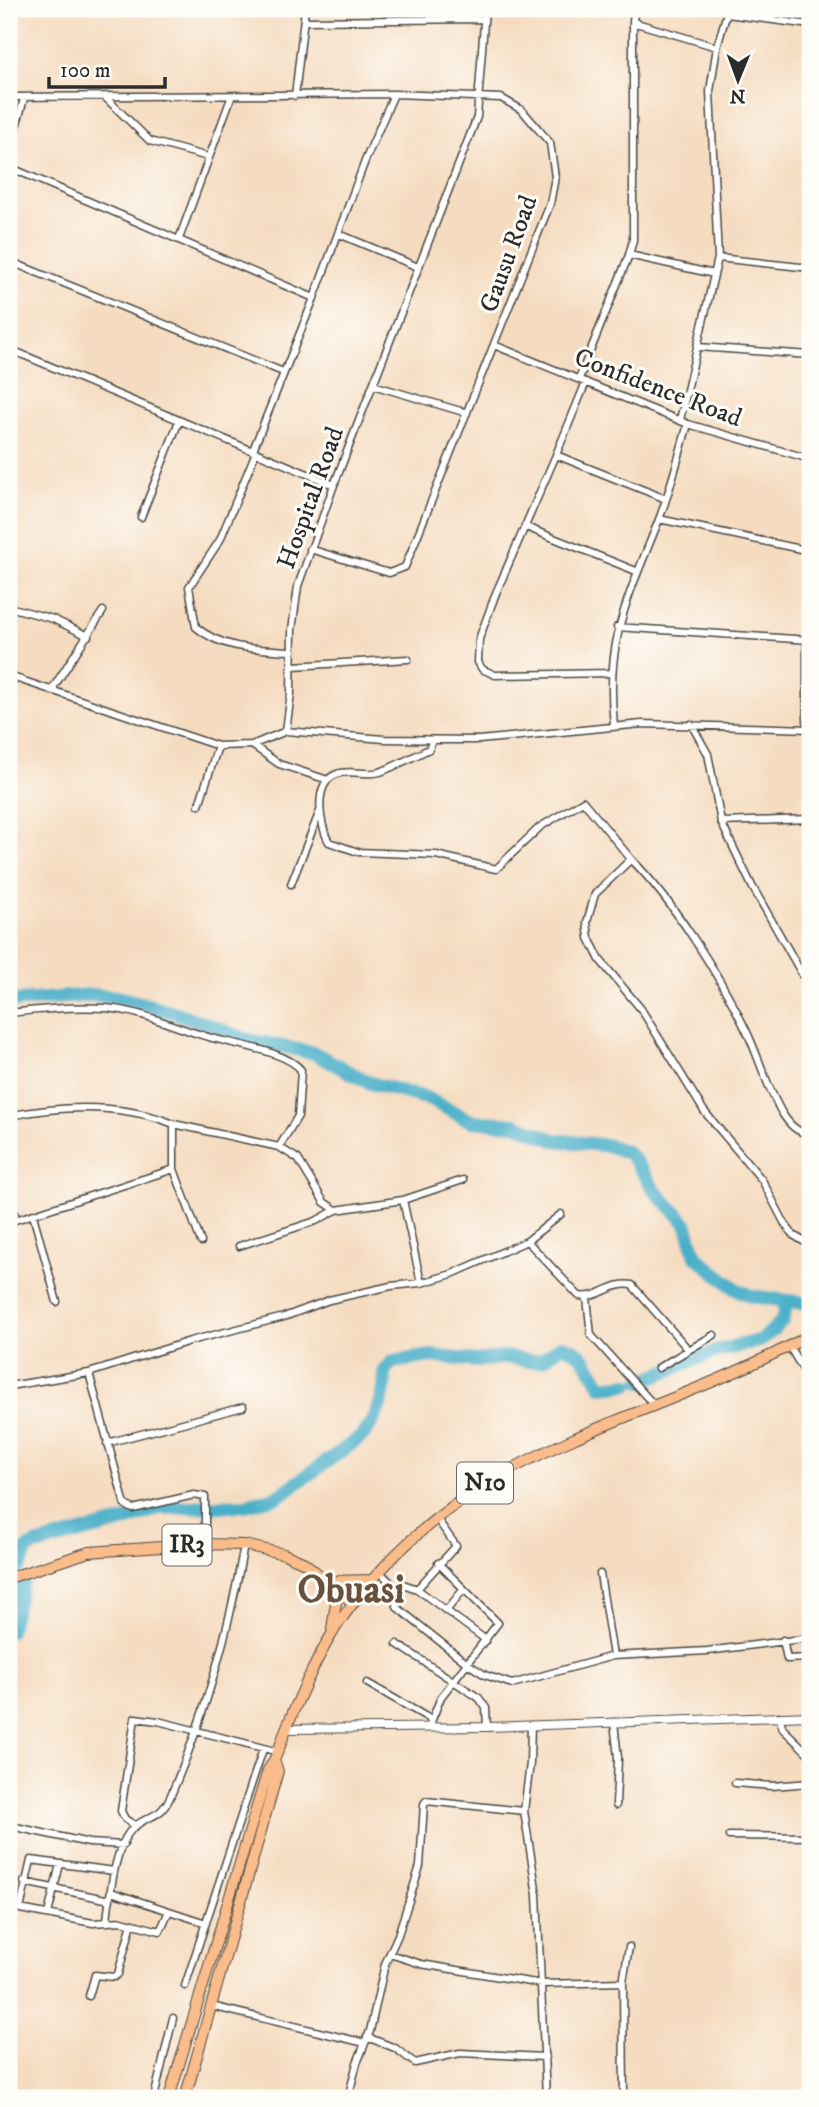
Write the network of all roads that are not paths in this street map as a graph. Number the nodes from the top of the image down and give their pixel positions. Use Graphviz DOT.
graph roads {
  1 [pos="305,9"];
  2 [pos="485,9"];
  3 [pos="634,9"];
  4 [pos="728,11"];
  5 [pos="484,19"];
  6 [pos="305,21"];
  7 [pos="633,22"];
  8 [pos="810,25"];
  9 [pos="717,47"];
  10 [pos="394,94"];
  11 [pos="295,96"];
  12 [pos="479,96"];
  13 [pos="9,97"];
  14 [pos="106,98"];
  15 [pos="230,98"];
  16 [pos="24,99"];
  17 [pos="9,151"];
  18 [pos="208,157"];
  19 [pos="9,167"];
  20 [pos="339,234"];
  21 [pos="179,239"];
  22 [pos="629,255"];
  23 [pos="718,258"];
  24 [pos="9,261"];
  25 [pos="418,267"];
  26 [pos="810,268"];
  27 [pos="714,275"];
  28 [pos="314,298"];
  29 [pos="494,345"];
  30 [pos="698,347"];
  31 [pos="9,349"];
  32 [pos="810,355"];
  33 [pos="283,372"];
  34 [pos="583,380"];
  35 [pos="373,385"];
  36 [pos="467,414"];
  37 [pos="680,420"];
  38 [pos="179,421"];
  39 [pos="688,425"];
  40 [pos="254,451"];
  41 [pos="556,456"];
  42 [pos="810,459"];
  43 [pos="334,485"];
  44 [pos="666,499"];
  45 [pos="141,517"];
  46 [pos="659,519"];
  47 [pos="526,527"];
  48 [pos="310,549"];
  49 [pos="810,551"];
  50 [pos="636,571"];
  51 [pos="9,607"];
  52 [pos="103,611"];
  53 [pos="617,628"];
  54 [pos="88,636"];
  55 [pos="809,640"];
  56 [pos="292,650"];
  57 [pos="408,659"];
  58 [pos="293,666"];
  59 [pos="611,673"];
  60 [pos="9,677"];
  61 [pos="51,691"];
  62 [pos="691,724"];
  63 [pos="614,725"];
  64 [pos="808,729"];
  65 [pos="286,731"];
  66 [pos="433,740"];
  67 [pos="252,745"];
  68 [pos="218,746"];
  69 [pos="328,780"];
  70 [pos="199,805"];
  71 [pos="321,809"];
  72 [pos="810,819"];
  73 [pos="721,822"];
  74 [pos="631,859"];
  75 [pos="291,884"];
  76 [pos="810,988"];
  77 [pos="9,1013"];
  78 [pos="9,1116"];
  79 [pos="174,1125"];
  80 [pos="810,1134"];
  81 [pos="279,1147"];
  82 [pos="174,1169"];
  83 [pos="463,1180"];
  84 [pos="9,1196"];
  85 [pos="402,1200"];
  86 [pos="336,1210"];
  87 [pos="561,1214"];
  88 [pos="33,1215"];
  89 [pos="12,1221"];
  90 [pos="527,1241"];
  91 [pos="201,1242"];
  92 [pos="810,1245"];
  93 [pos="239,1246"];
  94 [pos="421,1283"];
  95 [pos="587,1298"];
  96 [pos="57,1302"];
  97 [pos="714,1335"];
  98 [pos="810,1335"];
  99 [pos="789,1346"];
  100 [pos="687,1348"];
  101 [pos="658,1368"];
  102 [pos="89,1373"];
  103 [pos="810,1381"];
  104 [pos="9,1387"];
  105 [pos="653,1404"];
  106 [pos="243,1408"];
  107 [pos="107,1443"];
  108 [pos="436,1518"];
  109 [pos="205,1544"];
  110 [pos="244,1545"];
  111 [pos="438,1563"];
  112 [pos="600,1574"];
  113 [pos="376,1576"];
  114 [pos="9,1578"];
  115 [pos="328,1579"];
  116 [pos="396,1588"];
  117 [pos="417,1589"];
  118 [pos="463,1590"];
  119 [pos="353,1603"];
  120 [pos="446,1611"];
  121 [pos="330,1637"];
  122 [pos="810,1638"];
  123 [pos="486,1640"];
  124 [pos="783,1640"];
  125 [pos="397,1644"];
  126 [pos="613,1656"];
  127 [pos="810,1658"];
  128 [pos="467,1664"];
  129 [pos="454,1681"];
  130 [pos="367,1683"];
  131 [pos="779,1716"];
  132 [pos="810,1716"];
  133 [pos="614,1722"];
  134 [pos="430,1723"];
  135 [pos="531,1725"];
  136 [pos="487,1727"];
  137 [pos="286,1729"];
  138 [pos="195,1732"];
  139 [pos="263,1749"];
  140 [pos="279,1752"];
  141 [pos="810,1755"];
  142 [pos="275,1763"];
  143 [pos="736,1783"];
  144 [pos="810,1783"];
  145 [pos="617,1805"];
  146 [pos="524,1811"];
  147 [pos="11,1826"];
  148 [pos="136,1826"];
  149 [pos="729,1836"];
  150 [pos="810,1837"];
  151 [pos="124,1845"];
  152 [pos="60,1864"];
  153 [pos="114,1871"];
  154 [pos="24,1882"];
  155 [pos="54,1889"];
  156 [pos="110,1896"];
  157 [pos="169,1911"];
  158 [pos="48,1914"];
  159 [pos="107,1920"];
  160 [pos="132,1923"];
  161 [pos="206,1923"];
  162 [pos="628,1947"];
  163 [pos="390,1954"];
  164 [pos="623,1982"];
  165 [pos="542,1984"];
  166 [pos="186,1986"];
  167 [pos="89,1996"];
  168 [pos="211,2006"];
  169 [pos="173,2018"];
  170 [pos="366,2040"];
  171 [pos="545,2057"];
  172 [pos="154,2098"];
  173 [pos="169,2098"];
  174 [pos="185,2098"];
  175 [pos="348,2098"];
  176 [pos="546,2098"];
  177 [pos="624,2098"];
  1 -- 6 [label="street"];
  2 -- 5 [label="street, Hospital Road"];
  3 -- 7 [label="street"];
  4 -- 8 [label="street"];
  4 -- 9 [label="street"];
  5 -- 6 [label="street"];
  5 -- 12 [label="street, Hospital Road"];
  6 -- 11 [label="street"];
  7 -- 9 [label="street"];
  7 -- 22 [label="street"];
  9 -- 23 [label="street"];
  10 -- 11 [label="street, Gausu Road"];
  10 -- 12 [label="street, Gausu Road"];
  10 -- 20 [label="street"];
  11 -- 15 [label="street, Gausu Road"];
  12 -- 25 [label="street, Hospital Road"];
  12 -- 29 [label="street, Gausu Road"];
  13 -- 16 [label="street, Gausu Road"];
  14 -- 15 [label="street, Gausu Road"];
  14 -- 16 [label="street, Gausu Road"];
  14 -- 18 [label="street"];
  15 -- 18 [label="street"];
  16 -- 17 [label="street"];
  18 -- 21 [label="street"];
  19 -- 21 [label="street"];
  20 -- 25 [label="street"];
  20 -- 28 [label="street"];
  21 -- 28 [label="street"];
  22 -- 27 [label="street"];
  22 -- 34 [label="street"];
  23 -- 26 [label="street"];
  23 -- 27 [label="street"];
  24 -- 33 [label="street"];
  25 -- 35 [label="street, Hospital Road"];
  27 -- 30 [label="street"];
  28 -- 33 [label="street"];
  29 -- 34 [label="street, Confidence Road"];
  29 -- 36 [label="street, Gausu Road"];
  30 -- 32 [label="street"];
  30 -- 37 [label="street"];
  31 -- 38 [label="street"];
  33 -- 40 [label="street"];
  34 -- 37 [label="street, Confidence Road"];
  34 -- 41 [label="street"];
  35 -- 36 [label="street"];
  35 -- 43 [label="street, Hospital Road"];
  36 -- 48 [label="street, Gausu Road"];
  37 -- 39 [label="street, Confidence Road"];
  38 -- 40 [label="street"];
  38 -- 45 [label="street"];
  39 -- 42 [label="street, Confidence Road"];
  39 -- 44 [label="street"];
  40 -- 43 [label="street"];
  40 -- 56 [label="street"];
  41 -- 44 [label="street"];
  41 -- 47 [label="street"];
  43 -- 48 [label="street, Hospital Road"];
  44 -- 46 [label="street"];
  46 -- 49 [label="street"];
  46 -- 50 [label="street"];
  47 -- 50 [label="street"];
  47 -- 59 [label="street"];
  48 -- 56 [label="street, Hospital Road"];
  50 -- 53 [label="street"];
  51 -- 54 [label="street"];
  52 -- 54 [label="street"];
  53 -- 55 [label="street"];
  53 -- 59 [label="street"];
  54 -- 61 [label="street"];
  55 -- 64 [label="street"];
  56 -- 58 [label="street, Hospital Road"];
  57 -- 58 [label="street"];
  58 -- 65 [label="street, Hospital Road"];
  59 -- 63 [label="street"];
  60 -- 61 [label="street"];
  61 -- 68 [label="street"];
  62 -- 63 [label="street"];
  62 -- 64 [label="street"];
  62 -- 73 [label="street"];
  63 -- 66 [label="street"];
  65 -- 66 [label="street"];
  65 -- 67 [label="street"];
  66 -- 69 [label="street"];
  67 -- 68 [label="street"];
  67 -- 69 [label="street"];
  68 -- 70 [label="street"];
  69 -- 71 [label="street"];
  71 -- 74 [label="street"];
  71 -- 75 [label="street"];
  72 -- 73 [label="street"];
  73 -- 76 [label="street"];
  74 -- 80 [label="street"];
  74 -- 92 [label="street"];
  77 -- 81 [label="street"];
  78 -- 79 [label="street"];
  79 -- 81 [label="street"];
  79 -- 82 [label="street"];
  81 -- 86 [label="street"];
  82 -- 88 [label="street"];
  82 -- 91 [label="street"];
  83 -- 85 [label="street"];
  84 -- 89 [label="street"];
  85 -- 86 [label="street"];
  85 -- 94 [label="street"];
  86 -- 93 [label="street"];
  87 -- 90 [label="street"];
  88 -- 89 [label="street"];
  88 -- 96 [label="street"];
  90 -- 94 [label="street"];
  90 -- 95 [label="street"];
  94 -- 102 [label="street"];
  95 -- 100 [label="street"];
  95 -- 105 [label="street"];
  97 -- 100 [label="street"];
  98 -- 99 [label="main road, N10"];
  99 -- 103 [label="street"];
  99 -- 105 [label="main road, N10"];
  100 -- 101 [label="street"];
  102 -- 104 [label="street"];
  102 -- 107 [label="street"];
  105 -- 108 [label="main road, N10"];
  106 -- 107 [label="street"];
  107 -- 109 [label="street"];
  108 -- 111 [label="street"];
  108 -- 113 [label="main road, N10"];
  109 -- 110 [label="main road, IR3"];
  109 -- 114 [label="main road, IR3"];
  110 -- 115 [label="main road, IR3"];
  110 -- 138 [label="street"];
  111 -- 117 [label="street"];
  111 -- 118 [label="street"];
  112 -- 126 [label="street"];
  113 -- 115 [label="main road"];
  113 -- 116 [label="street"];
  113 -- 119 [label="main road, N10"];
  115 -- 119 [label="main road, IR3"];
  115 -- 121 [label="main road"];
  116 -- 117 [label="street"];
  116 -- 128 [label="street"];
  117 -- 120 [label="street"];
  118 -- 120 [label="street"];
  118 -- 123 [label="street"];
  119 -- 121 [label="main road, N10"];
  120 -- 123 [label="street"];
  121 -- 137 [label="main road, N10"];
  122 -- 124 [label="street"];
  123 -- 128 [label="street"];
  124 -- 126 [label="street"];
  124 -- 127 [label="street"];
  125 -- 129 [label="street"];
  126 -- 128 [label="street"];
  128 -- 129 [label="street"];
  129 -- 134 [label="street"];
  129 -- 136 [label="street"];
  130 -- 134 [label="street"];
  131 -- 132 [label="street"];
  131 -- 133 [label="street"];
  131 -- 141 [label="street"];
  133 -- 135 [label="street"];
  133 -- 145 [label="street"];
  134 -- 136 [label="street"];
  134 -- 137 [label="street"];
  135 -- 136 [label="street"];
  135 -- 146 [label="street"];
  137 -- 140 [label="main road, N10"];
  138 -- 139 [label="street"];
  138 -- 148 [label="street"];
  138 -- 148 [label="street"];
  139 -- 140 [label="street"];
  139 -- 161 [label="street"];
  140 -- 142 [label="main road, N10"];
  142 -- 168 [label="main road, N10"];
  142 -- 173 [label="main road, N10"];
  143 -- 144 [label="street"];
  146 -- 163 [label="street"];
  146 -- 165 [label="street"];
  147 -- 151 [label="street"];
  148 -- 151 [label="street"];
  149 -- 150 [label="street"];
  151 -- 153 [label="street"];
  152 -- 153 [label="street"];
  152 -- 154 [label="street"];
  152 -- 155 [label="street"];
  153 -- 156 [label="street"];
  154 -- 155 [label="street"];
  154 -- 158 [label="street"];
  155 -- 156 [label="street"];
  155 -- 158 [label="street"];
  156 -- 157 [label="street"];
  156 -- 159 [label="street"];
  157 -- 160 [label="street"];
  157 -- 161 [label="street"];
  158 -- 159 [label="street"];
  159 -- 160 [label="street"];
  160 -- 167 [label="street"];
  161 -- 166 [label="street"];
  162 -- 164 [label="street"];
  163 -- 165 [label="street"];
  163 -- 170 [label="street"];
  164 -- 165 [label="street"];
  164 -- 177 [label="street"];
  165 -- 171 [label="street"];
  168 -- 170 [label="street"];
  168 -- 174 [label="main road, N10"];
  169 -- 172 [label="street"];
  170 -- 171 [label="street"];
  170 -- 175 [label="street"];
  171 -- 176 [label="street"];
}
